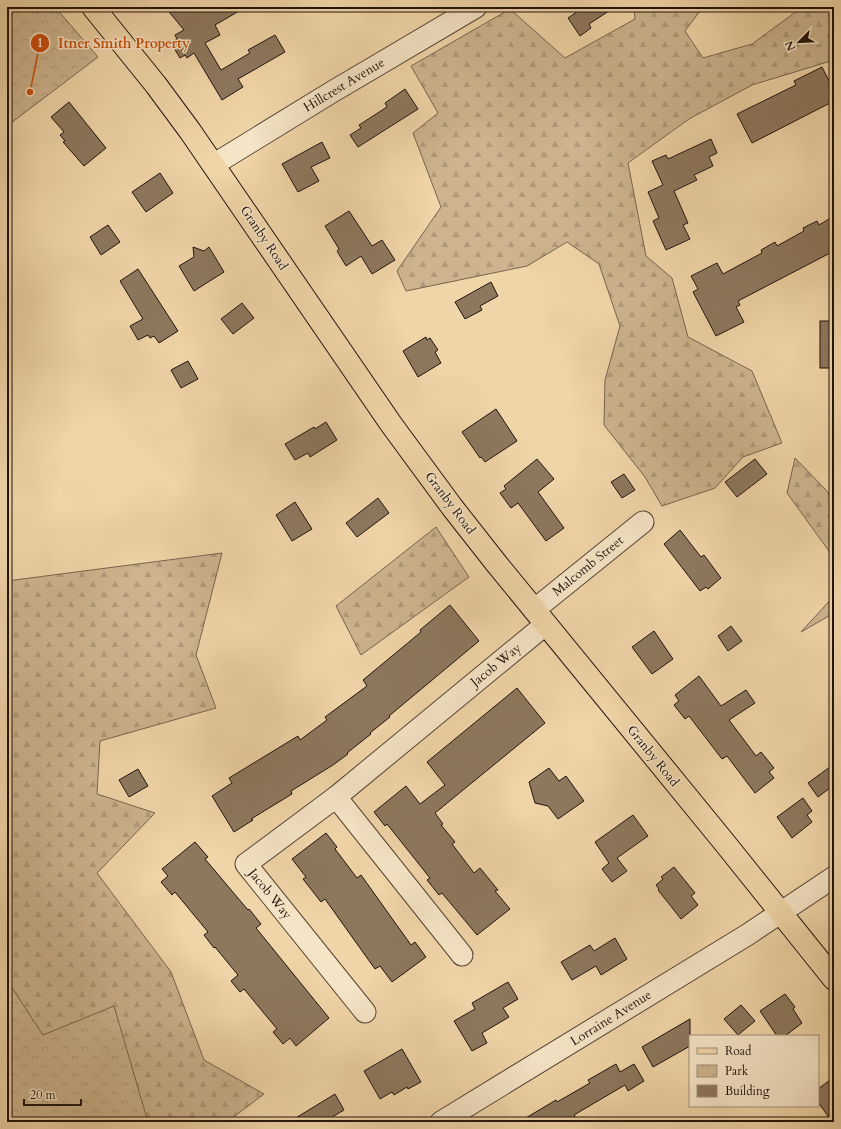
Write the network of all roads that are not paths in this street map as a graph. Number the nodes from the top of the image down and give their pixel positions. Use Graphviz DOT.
graph roads {
  1 [pos="93,7"];
  2 [pos="476,7"];
  3 [pos="213,165"];
  4 [pos="643,522"];
  5 [pos="540,617"];
  6 [pos="336,797"];
  7 [pos="834,877"];
  8 [pos="780,912"];
  9 [pos="462,954"];
  10 [pos="834,979"];
  11 [pos="365,1012"];
  12 [pos="441,1122"];
  1 -- 3 [label="main road, Granby Road"];
  2 -- 3 [label="street, Hillcrest Avenue"];
  3 -- 5 [label="main road, Granby Road"];
  4 -- 5 [label="street, Malcomb Street"];
  5 -- 6 [label="street, Jacob Way"];
  5 -- 8 [label="main road, Granby Road"];
  6 -- 9 [label="street"];
  6 -- 11 [label="street, Jacob Way"];
  7 -- 8 [label="street, Lorraine Avenue"];
  8 -- 10 [label="main road, Granby Road"];
  8 -- 12 [label="street, Lorraine Avenue"];
}
